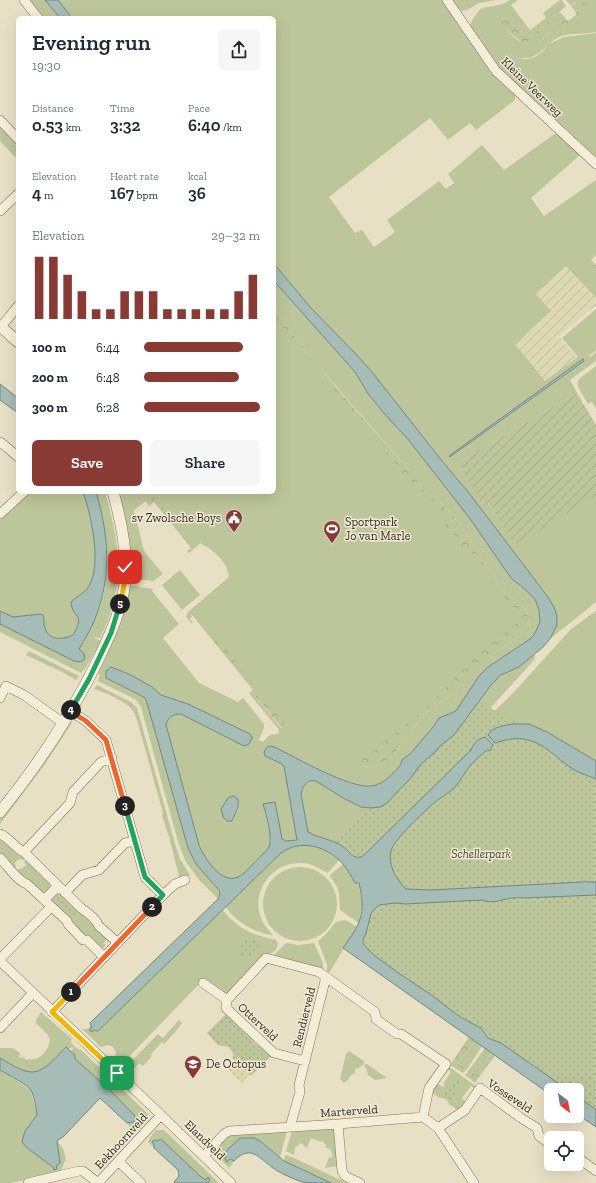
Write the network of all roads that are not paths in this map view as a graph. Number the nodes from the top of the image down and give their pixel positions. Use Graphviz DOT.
graph roads {
  1 [pos="24,0"];
  2 [pos="447,0"];
  3 [pos="36,16"];
  4 [pos="0,120"];
  5 [pos="16,137"];
  6 [pos="596,164"];
  7 [pos="16,196"];
  8 [pos="0,211"];
  9 [pos="16,308"];
  10 [pos="0,326"];
  11 [pos="16,340"];
  12 [pos="0,442"];
  13 [pos="16,456"];
  14 [pos="22,494"];
  15 [pos="113,494"];
  16 [pos="0,514"];
  17 [pos="1,692"];
  18 [pos="70,711"];
  19 [pos="63,723"];
  20 [pos="112,758"];
  21 [pos="0,812"];
  22 [pos="1,835"];
  23 [pos="134,841"];
  24 [pos="24,852"];
  25 [pos="0,858"];
  26 [pos="185,880"];
  27 [pos="58,886"];
  28 [pos="65,892"];
  29 [pos="163,895"];
  30 [pos="48,904"];
  31 [pos="118,943"];
  32 [pos="104,957"];
  33 [pos="0,960"];
  34 [pos="326,977"];
  35 [pos="203,983"];
  36 [pos="32,993"];
  37 [pos="227,1000"];
  38 [pos="52,1012"];
  39 [pos="0,1028"];
  40 [pos="305,1061"];
  41 [pos="161,1115"];
  42 [pos="423,1117"];
  43 [pos="338,1124"];
  44 [pos="290,1127"];
  45 [pos="438,1128"];
  46 [pos="544,1140"];
  47 [pos="204,1156"];
  48 [pos="118,1161"];
  49 [pos="584,1162"];
  50 [pos="596,1171"];
  51 [pos="28,1183"];
  52 [pos="98,1183"];
  53 [pos="141,1183"];
  54 [pos="231,1183"];
  55 [pos="360,1183"];
  56 [pos="474,1183"];
  1 -- 3 [label="street"];
  2 -- 6 [label="street, Kleine Veerweg"];
  4 -- 5 [label="street"];
  7 -- 8 [label="street"];
  9 -- 10 [label="street"];
  10 -- 11 [label="street"];
  12 -- 13 [label="street"];
  14 -- 16 [label="street"];
  15 -- 18 [label="street"];
  17 -- 19 [label="street"];
  18 -- 19 [label="street"];
  18 -- 20 [label="street"];
  19 -- 21 [label="street"];
  20 -- 23 [label="street"];
  20 -- 24 [label="street"];
  22 -- 24 [label="street"];
  23 -- 28 [label="street"];
  23 -- 29 [label="street"];
  24 -- 27 [label="street"];
  25 -- 30 [label="street"];
  26 -- 29 [label="street"];
  27 -- 28 [label="street"];
  27 -- 30 [label="street"];
  28 -- 31 [label="street"];
  29 -- 31 [label="street"];
  30 -- 32 [label="street"];
  30 -- 33 [label="street"];
  31 -- 32 [label="street"];
  32 -- 38 [label="street"];
  33 -- 36 [label="street, Elandveld"];
  34 -- 37 [label="street, Otterveld"];
  34 -- 40 [label="street, Rendierveld"];
  34 -- 42 [label="street, Rendierveld"];
  35 -- 37 [label="street, Otterveld"];
  36 -- 38 [label="street, Elandveld"];
  36 -- 39 [label="street"];
  37 -- 40 [label="street, Otterveld"];
  38 -- 41 [label="street, Elandveld"];
  40 -- 44 [label="street, Rendierveld"];
  41 -- 47 [label="street, Elandveld"];
  41 -- 48 [label="street, Eekhoornveld"];
  42 -- 43 [label="street, Marterveld"];
  42 -- 45 [label="street"];
  43 -- 44 [label="street, Marterveld"];
  43 -- 55 [label="street"];
  44 -- 47 [label="street, Marterveld"];
  45 -- 46 [label="street, Vosseveld"];
  45 -- 56 [label="street"];
  47 -- 54 [label="street, Elandveld"];
  48 -- 52 [label="street, Eekhoornveld"];
  48 -- 53 [label="street"];
  49 -- 50 [label="street"];
  51 -- 52 [label="street"];
}
